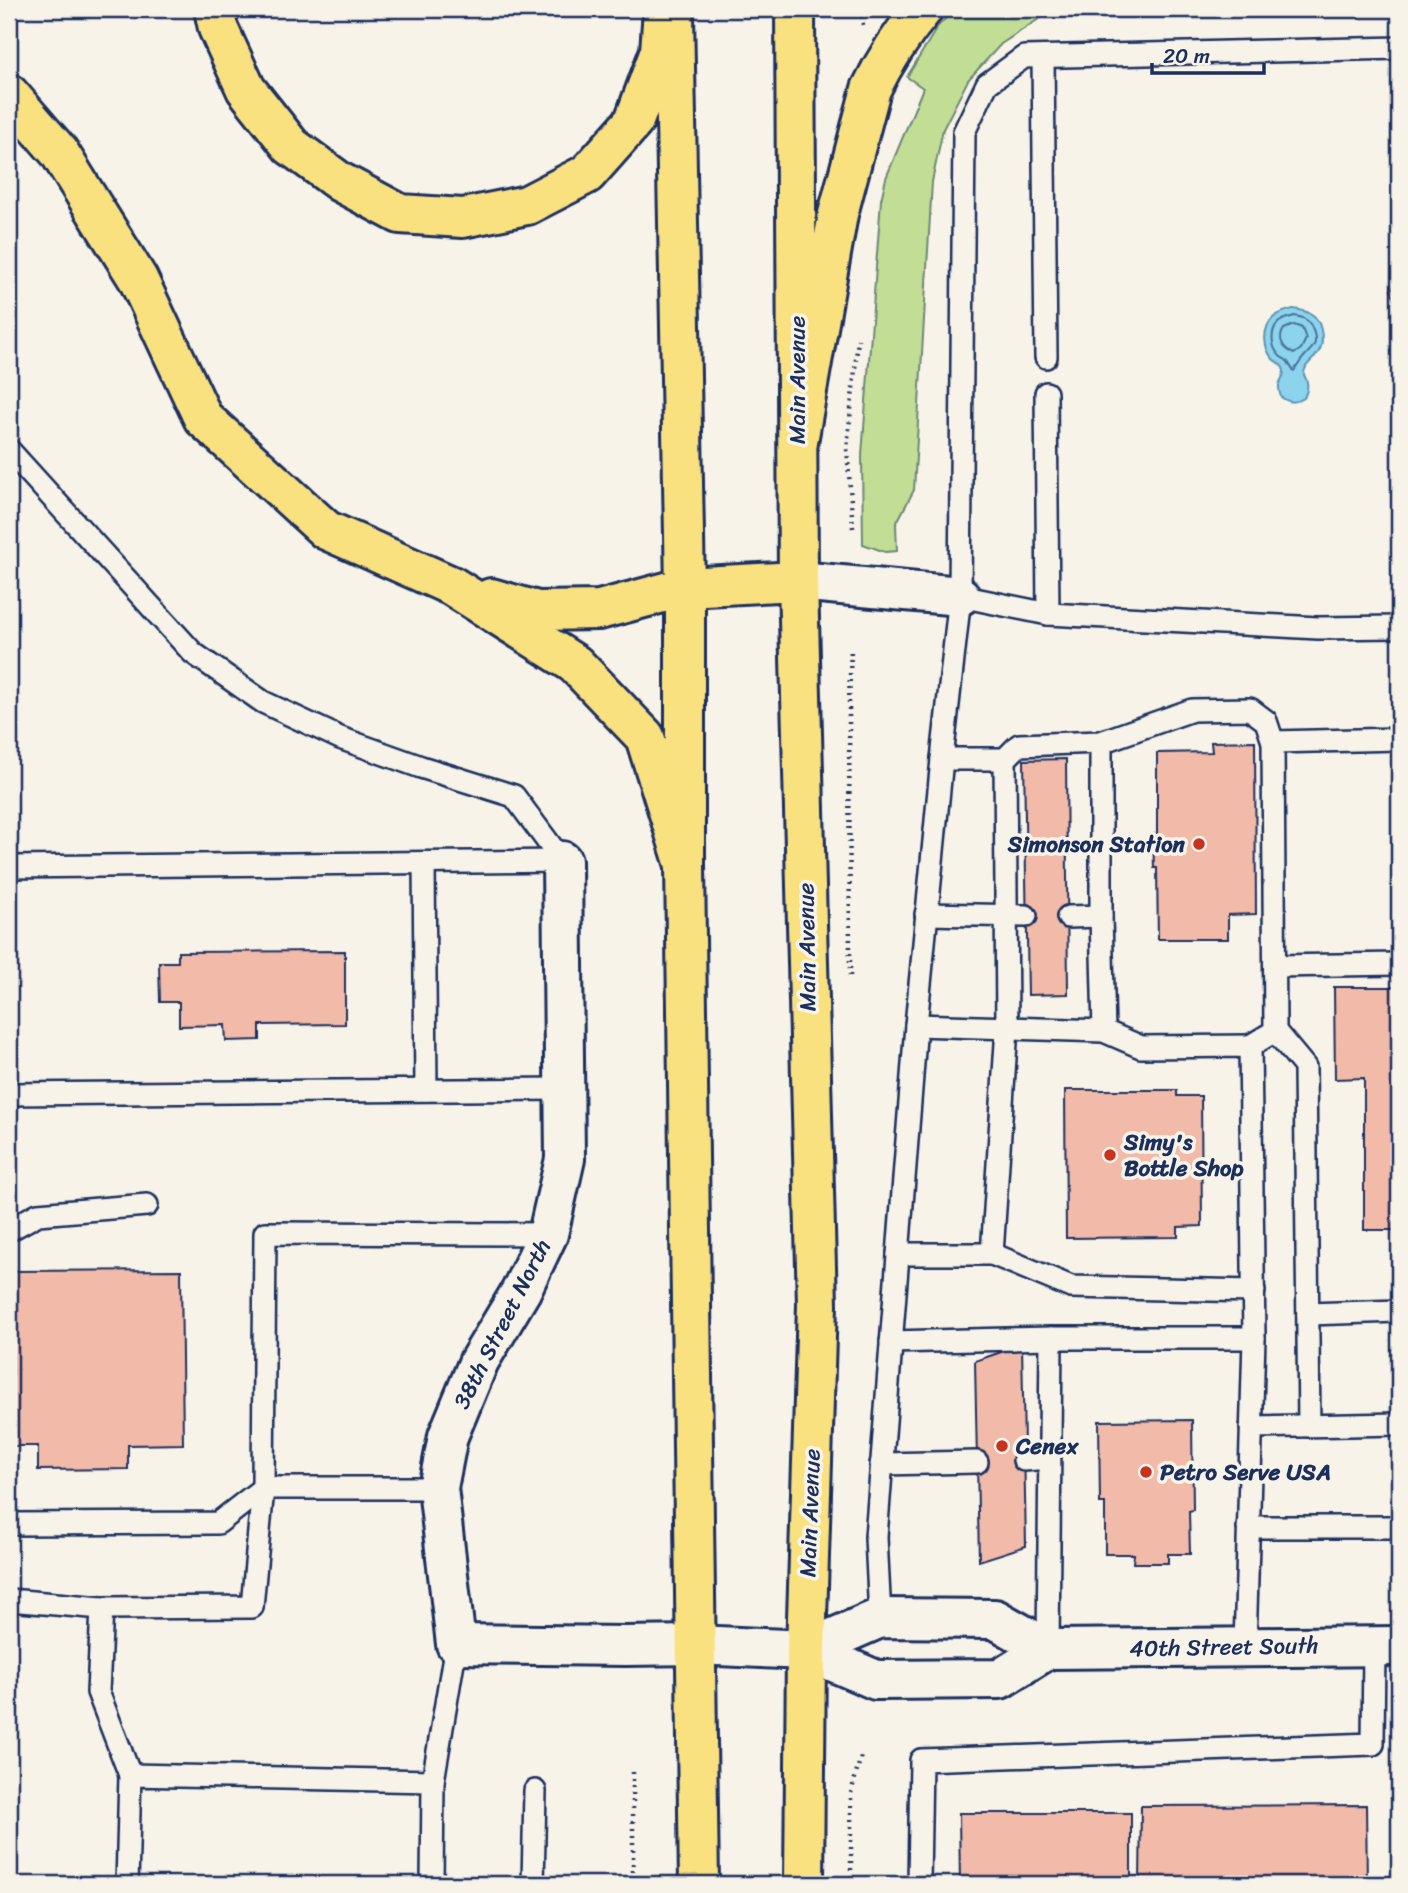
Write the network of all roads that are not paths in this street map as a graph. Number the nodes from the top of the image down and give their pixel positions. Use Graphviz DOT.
graph roads {
  1 [pos="214,9"];
  2 [pos="663,9"];
  3 [pos="674,9"];
  4 [pos="795,9"];
  5 [pos="923,9"];
  6 [pos="1399,48"];
  7 [pos="1043,57"];
  8 [pos="9,94"];
  9 [pos="1046,357"];
  10 [pos="1046,393"];
  11 [pos="798,442"];
  12 [pos="9,450"];
  13 [pos="798,581"];
  14 [pos="452,586"];
  15 [pos="685,587"];
  16 [pos="960,596"];
  17 [pos="1048,614"];
  18 [pos="1399,627"];
  19 [pos="1399,739"];
  20 [pos="1101,742"];
  21 [pos="1273,742"];
  22 [pos="942,759"];
  23 [pos="1005,759"];
  24 [pos="562,861"];
  25 [pos="424,863"];
  26 [pos="685,865"];
  27 [pos="9,867"];
  28 [pos="926,914"];
  29 [pos="1016,916"];
  30 [pos="1101,916"];
  31 [pos="1068,917"];
  32 [pos="1399,964"];
  33 [pos="1275,966"];
  34 [pos="916,1025"];
  35 [pos="1007,1028"];
  36 [pos="1104,1031"];
  37 [pos="1275,1031"];
  38 [pos="1251,1046"];
  39 [pos="564,1089"];
  40 [pos="426,1090"];
  41 [pos="9,1094"];
  42 [pos="147,1205"];
  43 [pos="9,1230"];
  44 [pos="548,1234"];
  45 [pos="898,1254"];
  46 [pos="992,1254"];
  47 [pos="1254,1291"];
  48 [pos="1399,1311"];
  49 [pos="1308,1314"];
  50 [pos="1051,1338"];
  51 [pos="1254,1338"];
  52 [pos="891,1342"];
  53 [pos="1399,1424"];
  54 [pos="1309,1426"];
  55 [pos="1251,1427"];
  56 [pos="1049,1458"];
  57 [pos="1024,1460"];
  58 [pos="977,1462"];
  59 [pos="881,1464"];
  60 [pos="263,1488"];
  61 [pos="438,1488"];
  62 [pos="9,1524"];
  63 [pos="1248,1527"];
  64 [pos="1399,1527"];
  65 [pos="9,1600"];
  66 [pos="102,1608"];
  67 [pos="880,1618"];
  68 [pos="456,1644"];
  69 [pos="696,1645"];
  70 [pos="1245,1646"];
  71 [pos="1386,1646"];
  72 [pos="1048,1649"];
  73 [pos="806,1650"];
  74 [pos="130,1775"];
  75 [pos="433,1781"];
  76 [pos="535,1791"];
  77 [pos="127,1884"];
  78 [pos="432,1884"];
  79 [pos="533,1884"];
  80 [pos="699,1884"];
  81 [pos="804,1884"];
  82 [pos="919,1884"];
  1 -- 2 [label="main road"];
  3 -- 15 [label="main road"];
  4 -- 11 [label="main road, Main Avenue"];
  5 -- 11 [label="main road"];
  6 -- 7 [label="lane"];
  7 -- 9 [label="lane"];
  7 -- 16 [label="lane"];
  8 -- 14 [label="main road"];
  10 -- 17 [label="lane"];
  11 -- 13 [label="main road, Main Avenue"];
  12 -- 24 [label="lane"];
  13 -- 15 [label="main road"];
  13 -- 16 [label="street"];
  13 -- 73 [label="main road, Main Avenue"];
  14 -- 15 [label="main road"];
  14 -- 26 [label="main road"];
  15 -- 26 [label="main road"];
  16 -- 17 [label="lane"];
  16 -- 22 [label="lane"];
  17 -- 18 [label="lane"];
  19 -- 21 [label="lane"];
  20 -- 21 [label="lane"];
  20 -- 23 [label="lane"];
  20 -- 30 [label="lane"];
  21 -- 33 [label="lane"];
  22 -- 23 [label="lane"];
  22 -- 28 [label="lane"];
  23 -- 29 [label="lane"];
  24 -- 25 [label="lane"];
  24 -- 39 [label="street, 38th Street North"];
  25 -- 27 [label="lane"];
  25 -- 40 [label="lane"];
  26 -- 69 [label="main road"];
  28 -- 29 [label="lane"];
  28 -- 34 [label="lane"];
  29 -- 35 [label="lane"];
  30 -- 31 [label="lane"];
  30 -- 36 [label="lane"];
  32 -- 33 [label="lane"];
  33 -- 37 [label="lane"];
  34 -- 35 [label="lane"];
  34 -- 45 [label="lane"];
  35 -- 36 [label="lane"];
  35 -- 46 [label="lane"];
  36 -- 38 [label="lane"];
  37 -- 38 [label="lane"];
  37 -- 49 [label="lane"];
  38 -- 47 [label="lane"];
  39 -- 40 [label="lane"];
  39 -- 44 [label="street, 38th Street North"];
  40 -- 41 [label="lane"];
  42 -- 43 [label="lane"];
  44 -- 60 [label="lane"];
  44 -- 61 [label="street, 38th Street North"];
  45 -- 46 [label="lane"];
  45 -- 52 [label="lane"];
  46 -- 47 [label="lane"];
  47 -- 51 [label="lane"];
  48 -- 49 [label="lane"];
  49 -- 54 [label="lane"];
  50 -- 51 [label="lane"];
  50 -- 52 [label="lane"];
  50 -- 56 [label="lane"];
  51 -- 55 [label="lane"];
  52 -- 59 [label="lane"];
  53 -- 54 [label="lane"];
  54 -- 55 [label="lane"];
  55 -- 63 [label="lane"];
  56 -- 57 [label="lane"];
  56 -- 72 [label="lane"];
  58 -- 59 [label="lane"];
  59 -- 67 [label="lane"];
  60 -- 61 [label="lane"];
  60 -- 62 [label="lane"];
  60 -- 66 [label="lane"];
  61 -- 68 [label="street, 38th Street North"];
  63 -- 64 [label="lane"];
  63 -- 70 [label="lane"];
  65 -- 66 [label="lane"];
  66 -- 74 [label="lane"];
  67 -- 72 [label="street"];
  67 -- 73 [label="street"];
  68 -- 69 [label="street"];
  68 -- 75 [label="lane"];
  69 -- 73 [label="street"];
  69 -- 80 [label="main road"];
  70 -- 71 [label="street, 40th Street South"];
  70 -- 72 [label="street, 40th Street South"];
  71 -- 82 [label="lane"];
  72 -- 73 [label="street"];
  73 -- 81 [label="main road, Main Avenue"];
  74 -- 75 [label="lane"];
  74 -- 77 [label="lane"];
  75 -- 78 [label="lane"];
  76 -- 79 [label="lane"];
}
